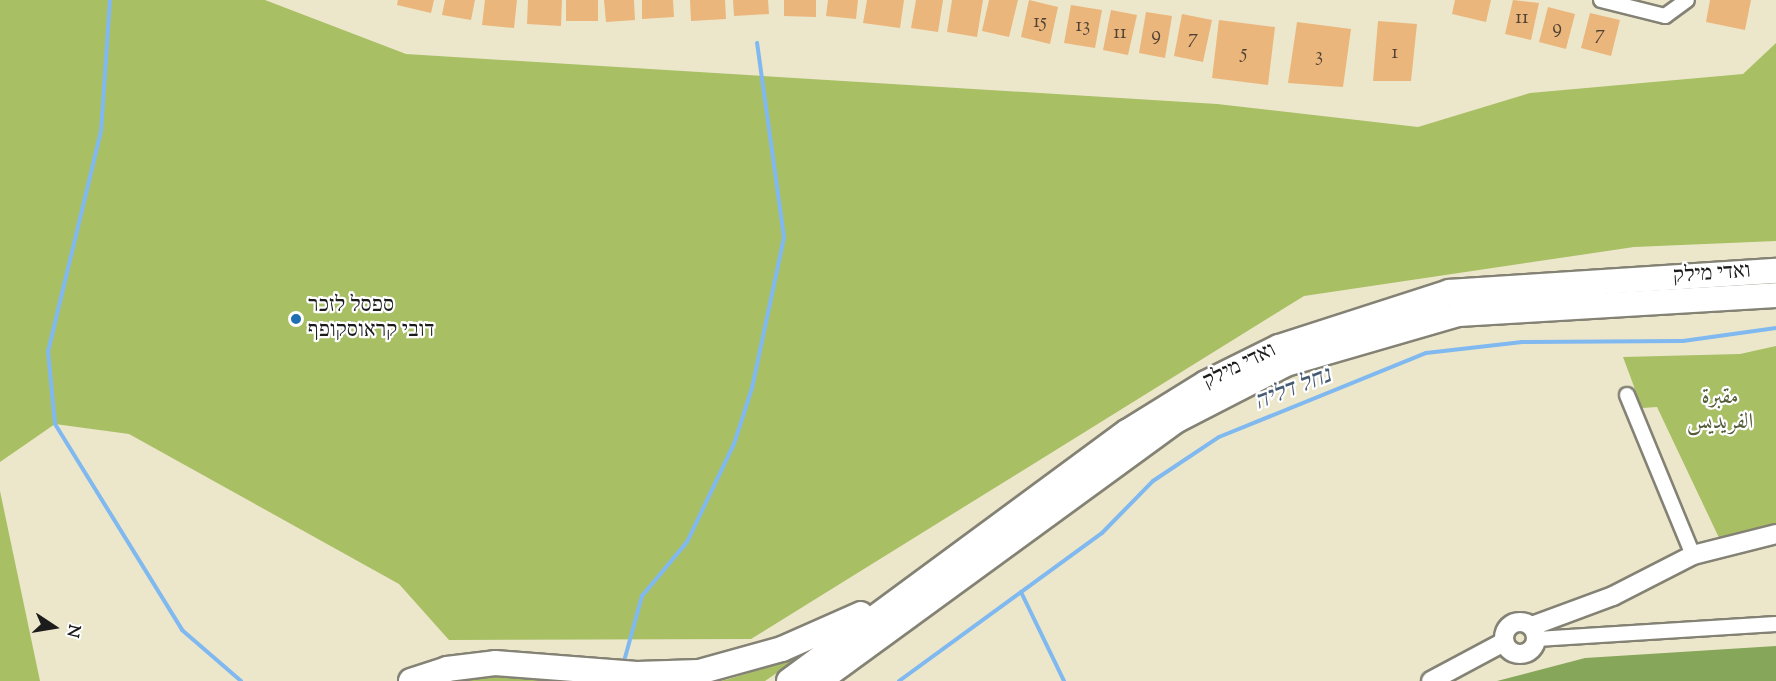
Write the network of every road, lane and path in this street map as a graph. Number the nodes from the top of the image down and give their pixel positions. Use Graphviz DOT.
graph roads {
  1 [pos="1600,0"];
  2 [pos="1688,0"];
  3 [pos="1776,271"];
  4 [pos="1776,295"];
  5 [pos="1627,395"];
  6 [pos="1776,534"];
  7 [pos="966,551"];
  8 [pos="1694,555"];
  9 [pos="1776,624"];
  10 [pos="1534,633"];
  11 [pos="1504,642"];
  12 [pos="411,681"];
  13 [pos="789,681"];
  14 [pos="819,681"];
  15 [pos="1431,681"];
  1 -- 2 [label="street"];
  3 -- 7 [label="highway, ואדי מילק"];
  4 -- 14 [label="highway, ואדי מילק"];
  5 -- 8 [label="street"];
  6 -- 8 [label="street"];
  7 -- 12 [label="highway"];
  7 -- 13 [label="highway, ואדי מילק"];
  8 -- 10 [label="street"];
  9 -- 10 [label="street"];
  10 -- 11 [label="street"];
  10 -- 11 [label="street"];
  11 -- 15 [label="street"];
}
